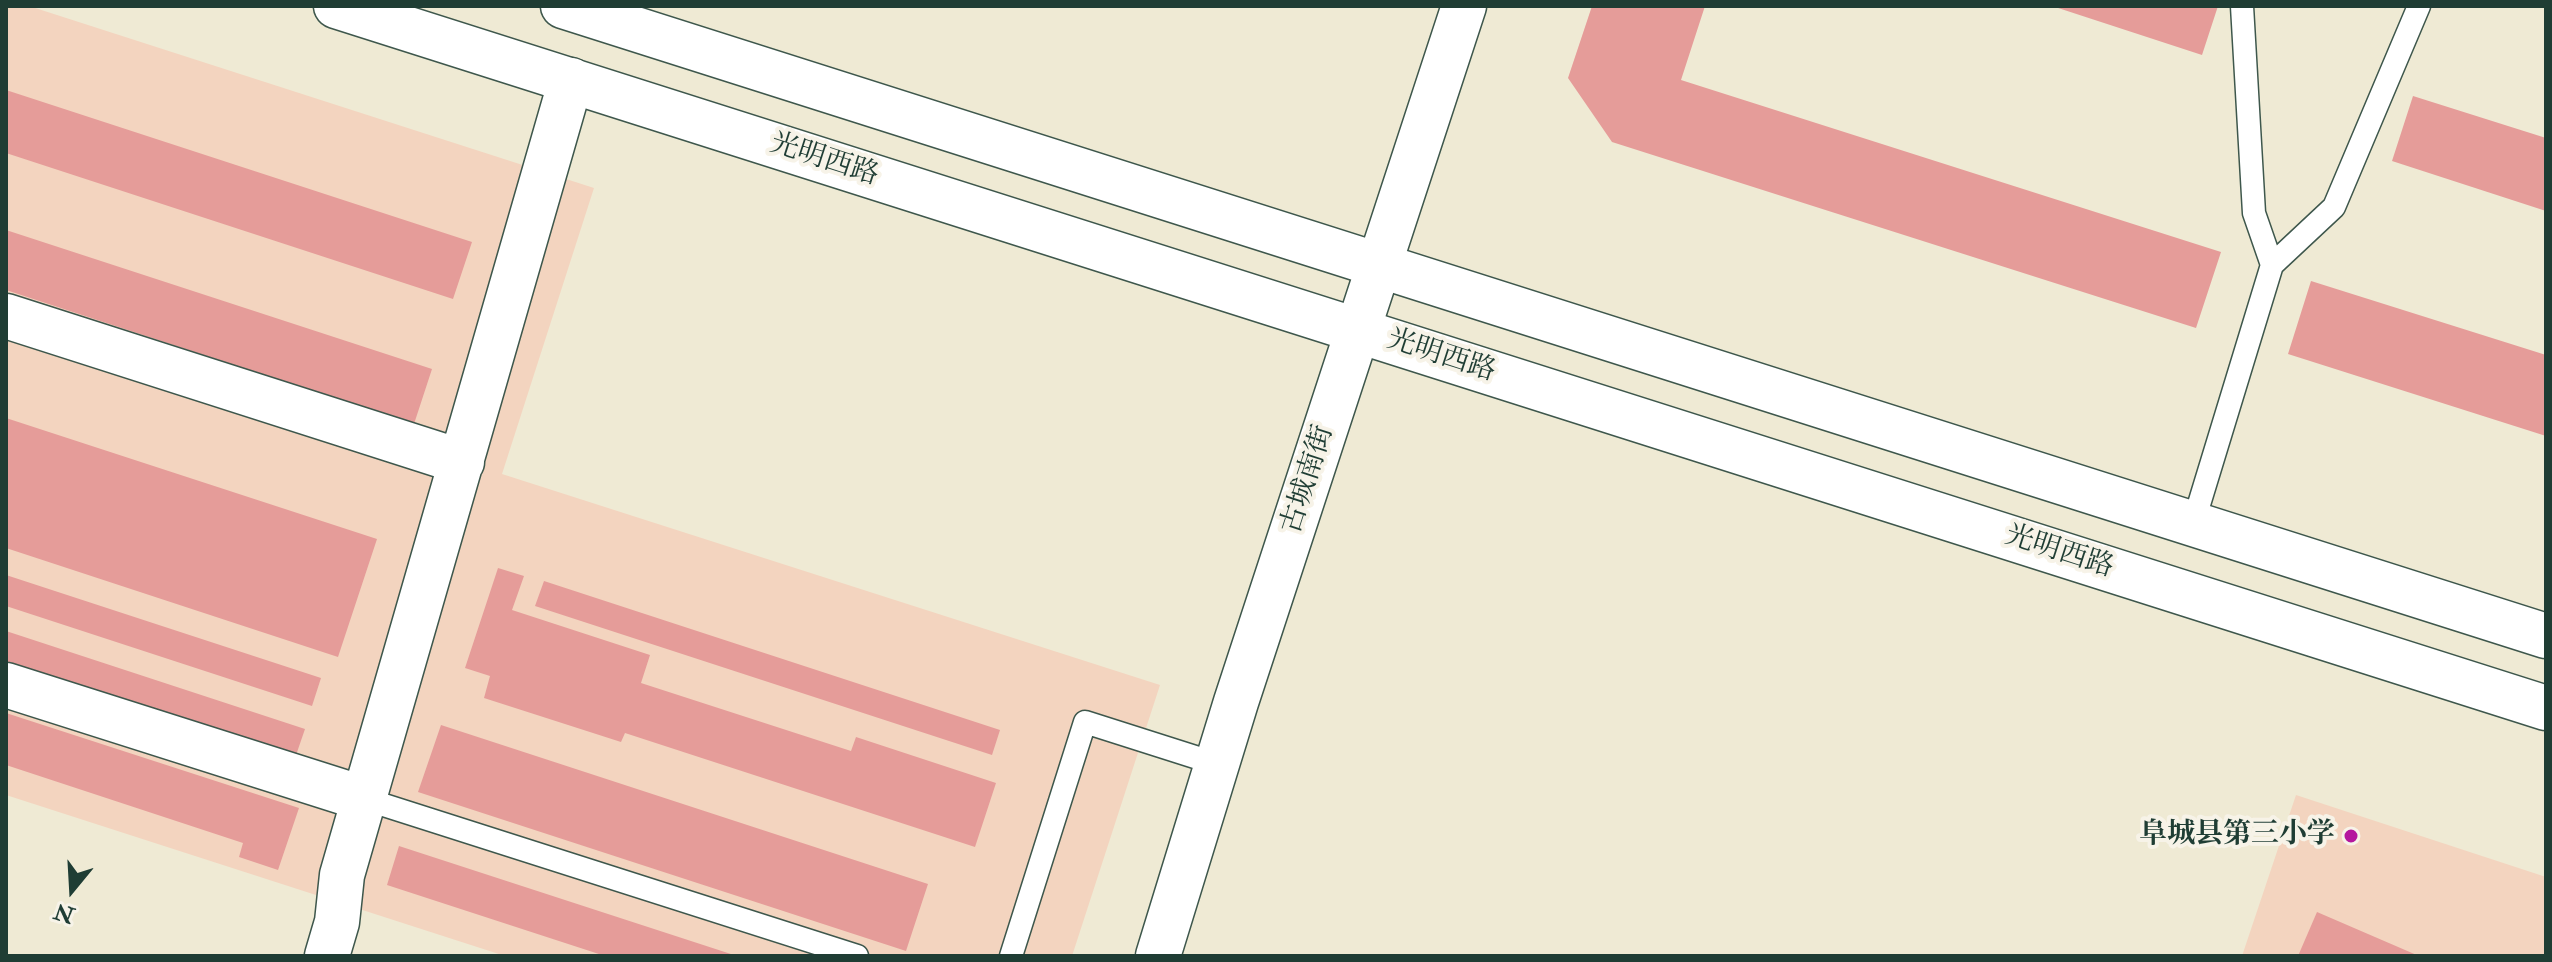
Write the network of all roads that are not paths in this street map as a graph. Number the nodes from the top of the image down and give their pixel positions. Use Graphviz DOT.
graph roads {
  1 [pos="336,6"];
  2 [pos="563,6"];
  3 [pos="1464,6"];
  4 [pos="2242,6"];
  5 [pos="2419,6"];
  6 [pos="571,80"];
  7 [pos="1379,265"];
  8 [pos="2272,265"];
  9 [pos="6,316"];
  10 [pos="1358,331"];
  11 [pos="462,462"];
  12 [pos="2193,524"];
  13 [pos="2546,636"];
  14 [pos="6,685"];
  15 [pos="2546,708"];
  16 [pos="1217,764"];
  17 [pos="365,799"];
  18 [pos="327,956"];
  19 [pos="857,956"];
  20 [pos="1011,956"];
  21 [pos="1158,956"];
  1 -- 6 [label="main road, 光明西路"];
  2 -- 7 [label="main road"];
  3 -- 7 [label="main road, 古城南街"];
  4 -- 8 [label="lane"];
  5 -- 8 [label="lane"];
  6 -- 10 [label="main road, 光明西路"];
  6 -- 11 [label="main road"];
  7 -- 10 [label="main road, 古城南街"];
  7 -- 12 [label="main road"];
  8 -- 12 [label="lane"];
  9 -- 11 [label="main road"];
  10 -- 15 [label="main road, 光明西路"];
  10 -- 16 [label="main road, 古城南街"];
  11 -- 17 [label="main road"];
  12 -- 13 [label="main road"];
  14 -- 17 [label="main road"];
  16 -- 20 [label="lane"];
  16 -- 21 [label="main road, 古城南街"];
  17 -- 18 [label="main road"];
  17 -- 19 [label="lane"];
}
